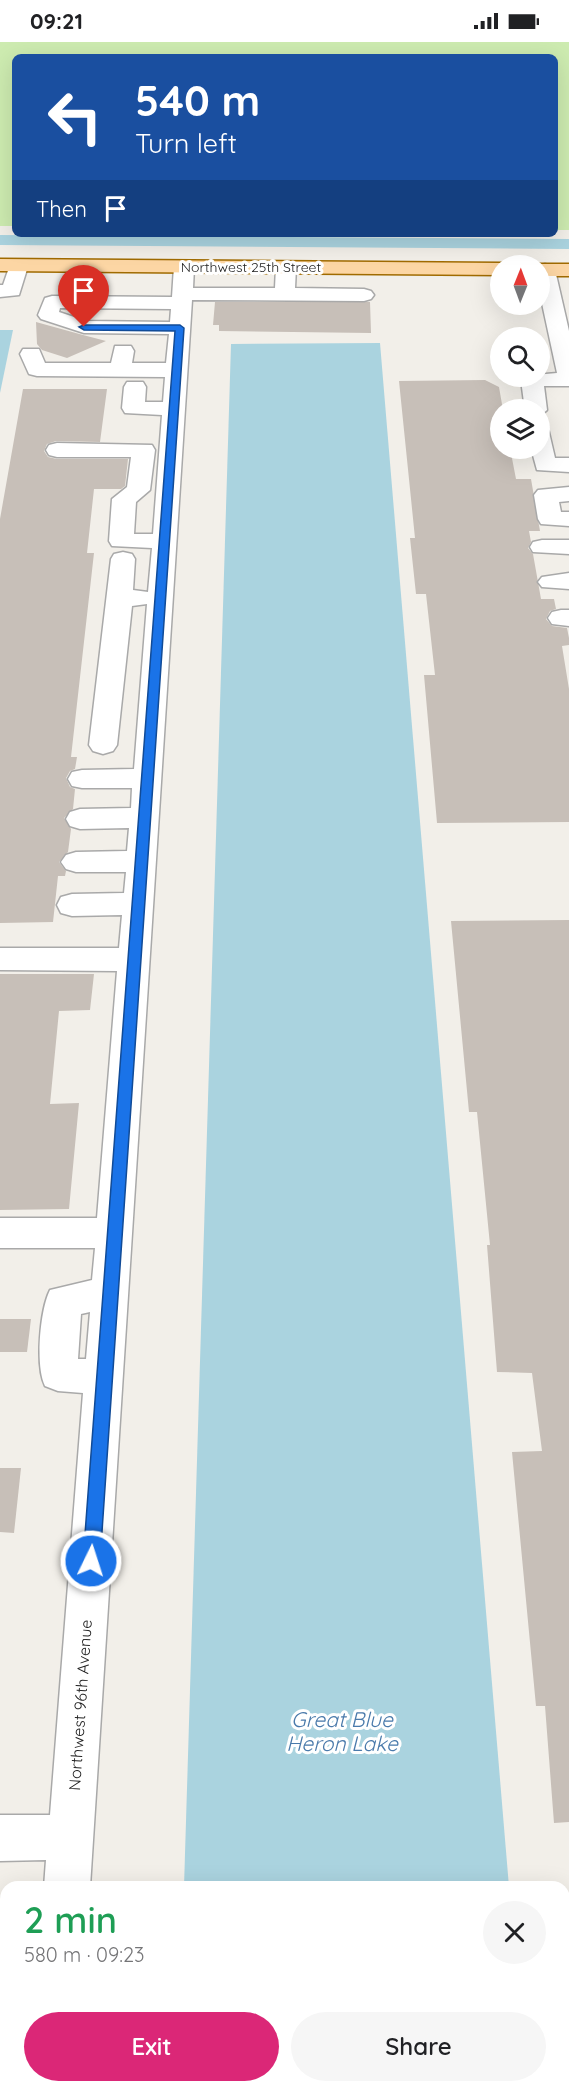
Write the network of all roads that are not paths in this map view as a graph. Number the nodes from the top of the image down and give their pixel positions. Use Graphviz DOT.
graph roads {
  1 [pos="9,265"];
  2 [pos="286,267"];
  3 [pos="490,269"];
  4 [pos="550,270"];
  5 [pos="569,270"];
  6 [pos="550,280"];
  7 [pos="0,291"];
  8 [pos="559,293"];
  9 [pos="285,294"];
  10 [pos="364,295"];
  11 [pos="182,298"];
  12 [pos="123,349"];
  13 [pos="31,354"];
  14 [pos="176,370"];
  15 [pos="569,379"];
  16 [pos="535,399"];
  17 [pos="133,408"];
  18 [pos="172,409"];
  19 [pos="57,450"];
  20 [pos="544,459"];
  21 [pos="569,465"];
  22 [pos="569,494"];
  23 [pos="569,519"];
  24 [pos="163,541"];
  25 [pos="569,546"];
  26 [pos="542,547"];
  27 [pos="123,559"];
  28 [pos="120,598"];
  29 [pos="160,599"];
  30 [pos="109,698"];
  31 [pos="154,702"];
  32 [pos="103,745"];
  33 [pos="149,778"];
  34 [pos="82,779"];
  35 [pos="145,818"];
  36 [pos="80,819"];
  37 [pos="141,861"];
  38 [pos="76,862"];
  39 [pos="138,904"];
  40 [pos="72,905"];
  41 [pos="0,959"];
  42 [pos="132,960"];
  43 [pos="0,1233"];
  44 [pos="116,1233"];
  45 [pos="111,1293"];
  46 [pos="105,1378"];
  47 [pos="71,1837"];
  48 [pos="0,1838"];
  49 [pos="67,1881"];
  1 -- 7 [label="street"];
  1 -- 11 [label="main road, Northwest 25th Street"];
  2 -- 3 [label="main road, Northwest 25th Street"];
  2 -- 9 [label="street"];
  2 -- 11 [label="main road, Northwest 25th Street"];
  4 -- 5 [label="main road"];
  6 -- 8 [label="street"];
  8 -- 15 [label="street"];
  9 -- 10 [label="street"];
  9 -- 11 [label="street"];
  11 -- 12 [label="street"];
  11 -- 12 [label="street"];
  11 -- 14 [label="street, Northwest 96th Avenue"];
  12 -- 13 [label="street"];
  12 -- 14 [label="street"];
  14 -- 18 [label="street, Northwest 96th Avenue"];
  15 -- 16 [label="street"];
  17 -- 18 [label="street"];
  18 -- 24 [label="street, Northwest 96th Avenue"];
  19 -- 24 [label="street"];
  20 -- 21 [label="street"];
  22 -- 23 [label="street"];
  24 -- 29 [label="street, Northwest 96th Avenue"];
  25 -- 26 [label="street"];
  27 -- 28 [label="street"];
  28 -- 29 [label="street"];
  28 -- 30 [label="street"];
  29 -- 31 [label="street, Northwest 96th Avenue"];
  30 -- 31 [label="street"];
  30 -- 32 [label="street"];
  31 -- 33 [label="street, Northwest 96th Avenue"];
  33 -- 34 [label="street"];
  33 -- 35 [label="street, Northwest 96th Avenue"];
  35 -- 36 [label="street"];
  35 -- 37 [label="street, Northwest 96th Avenue"];
  37 -- 38 [label="street"];
  37 -- 39 [label="street, Northwest 96th Avenue"];
  39 -- 40 [label="street"];
  39 -- 42 [label="street, Northwest 96th Avenue"];
  41 -- 42 [label="street"];
  42 -- 44 [label="street, Northwest 96th Avenue"];
  43 -- 44 [label="street"];
  44 -- 45 [label="street, Northwest 96th Avenue"];
  45 -- 46 [label="street, Northwest 96th Avenue"];
  45 -- 46 [label="street"];
  46 -- 47 [label="street, Northwest 96th Avenue"];
  47 -- 48 [label="street"];
  47 -- 49 [label="street, Northwest 96th Avenue"];
}
